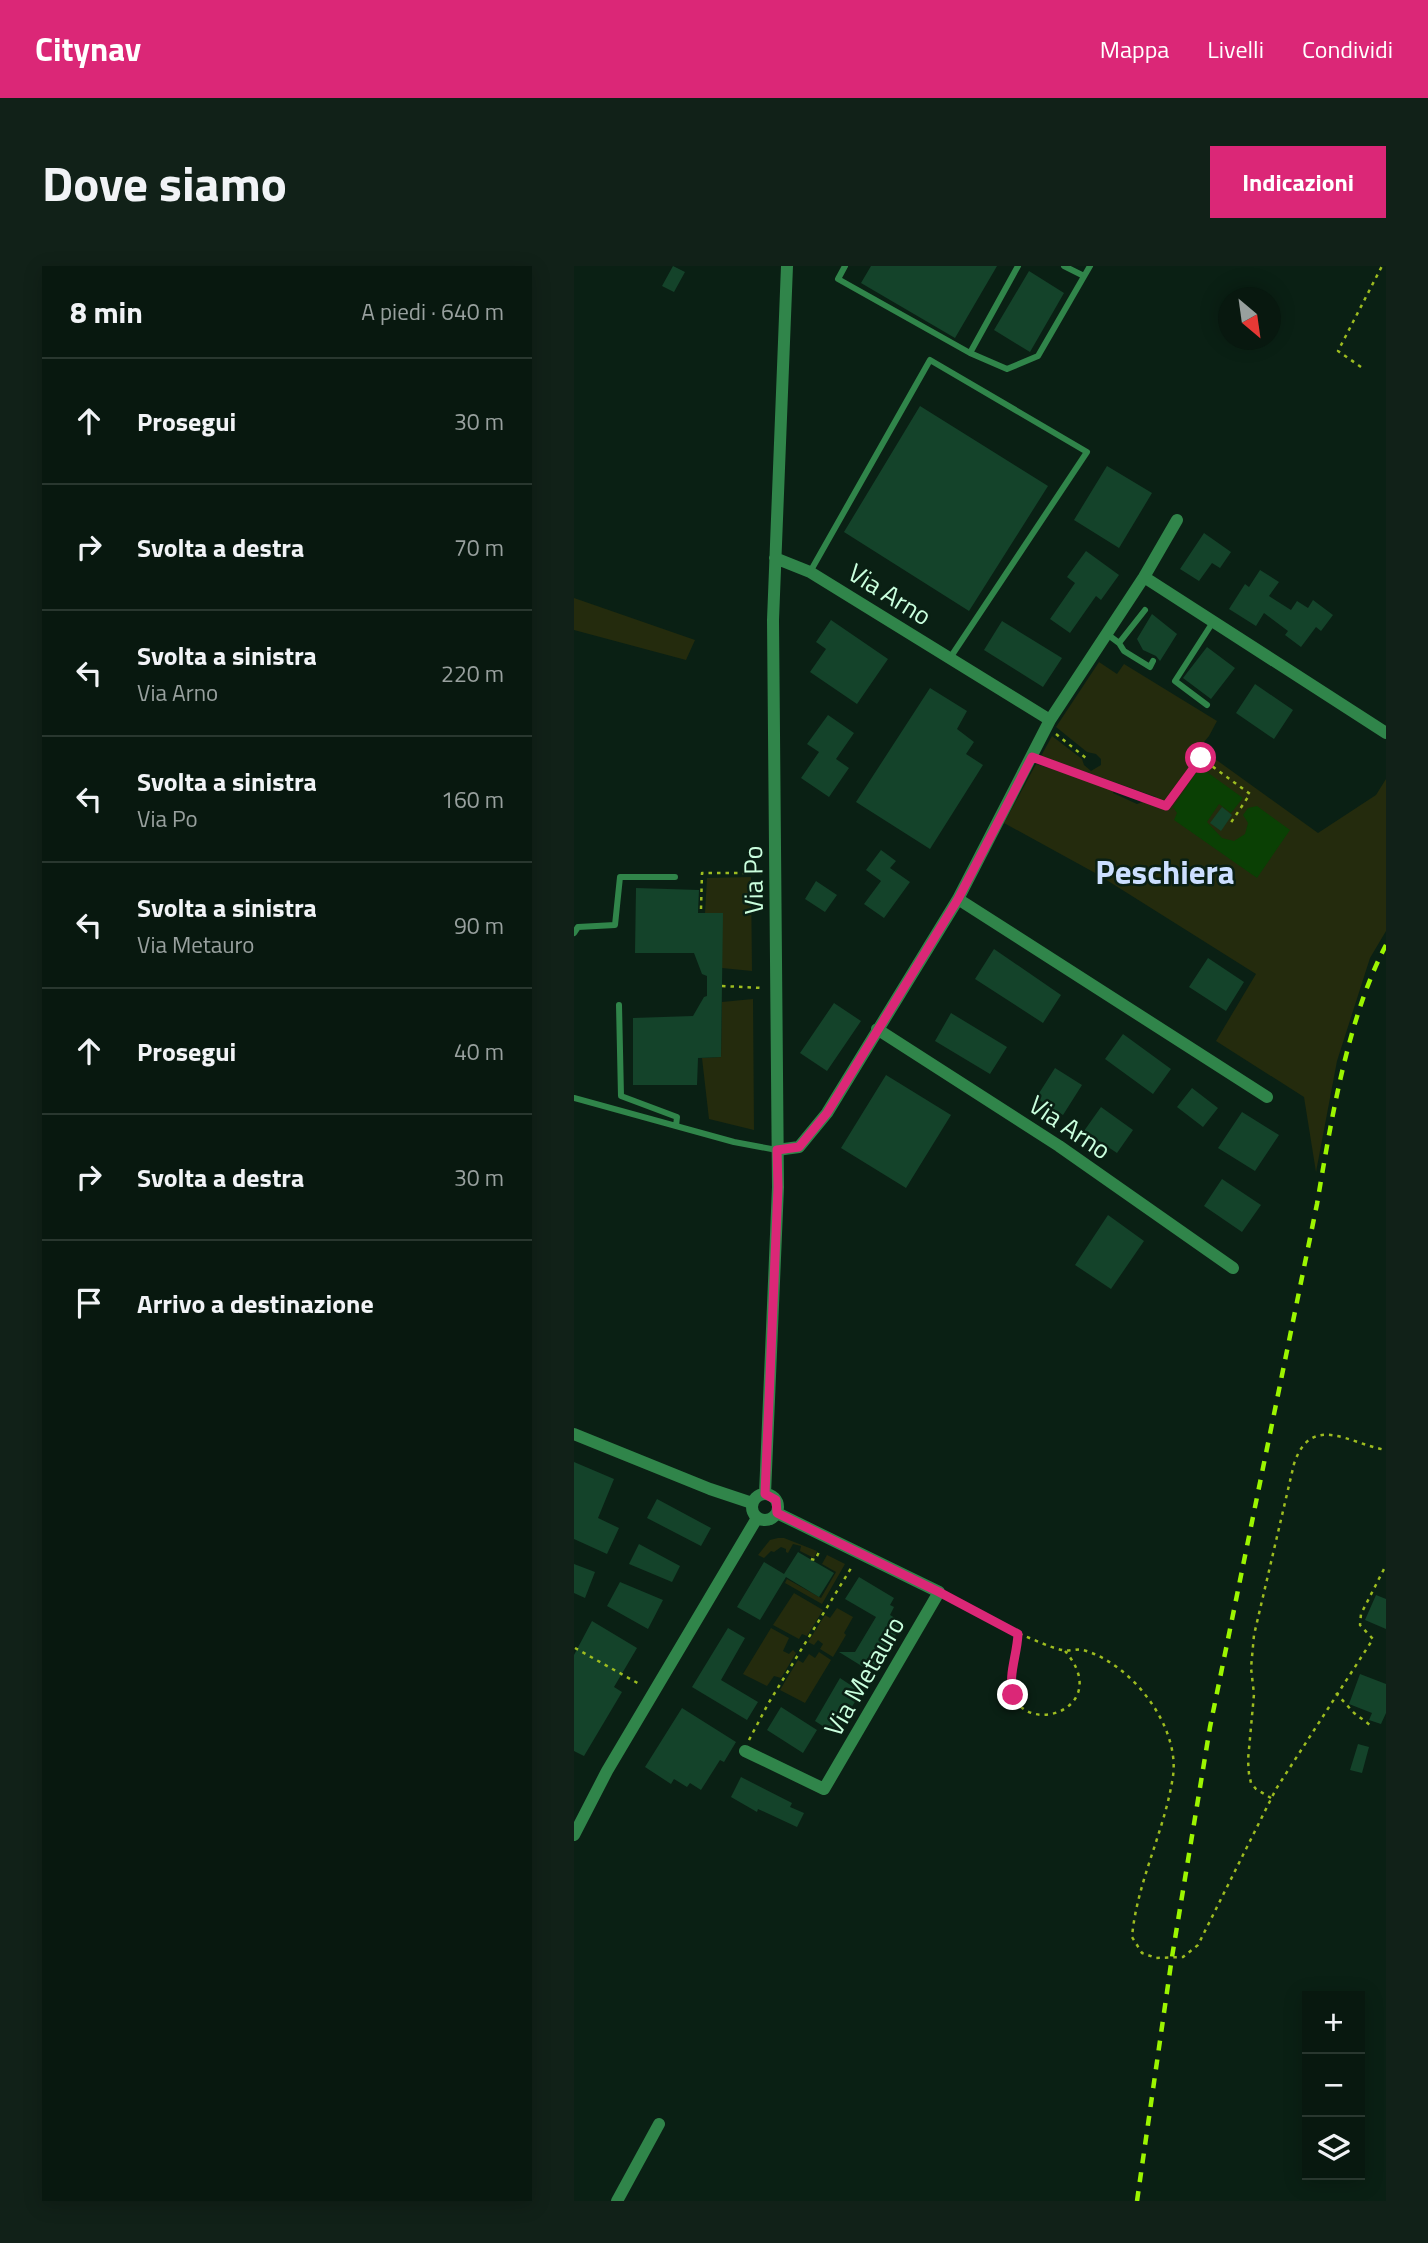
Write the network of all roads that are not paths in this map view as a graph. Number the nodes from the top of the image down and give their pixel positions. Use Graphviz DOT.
graph roads {
  1 [pos="787,266"];
  2 [pos="845,266"];
  3 [pos="1018,266"];
  4 [pos="1064,266"];
  5 [pos="1090,266"];
  6 [pos="1084,276"];
  7 [pos="970,353"];
  8 [pos="1177,520"];
  9 [pos="775,558"];
  10 [pos="810,572"];
  11 [pos="1144,577"];
  12 [pos="1145,610"];
  13 [pos="1213,622"];
  14 [pos="1107,634"];
  15 [pos="1119,643"];
  16 [pos="950,658"];
  17 [pos="1153,662"];
  18 [pos="1207,705"];
  19 [pos="1049,723"];
  20 [pos="1386,733"];
  21 [pos="675,877"];
  22 [pos="958,899"];
  23 [pos="574,933"];
  24 [pos="619,1005"];
  25 [pos="877,1029"];
  26 [pos="1267,1097"];
  27 [pos="574,1098"];
  28 [pos="676,1126"];
  29 [pos="777,1150"];
  30 [pos="1233,1268"];
  31 [pos="574,1434"];
  32 [pos="765,1494"];
  33 [pos="752,1503"];
  34 [pos="777,1513"];
  35 [pos="757,1518"];
  36 [pos="745,1751"];
  37 [pos="574,1835"];
  38 [pos="659,2124"];
  39 [pos="617,2201"];
  1 -- 9 [label="street, Via Po"];
  2 -- 7 [label="lane"];
  3 -- 7 [label="lane"];
  4 -- 6 [label="lane"];
  5 -- 6 [label="lane"];
  6 -- 7 [label="lane"];
  8 -- 11 [label="street"];
  9 -- 10 [label="street, Via Arno"];
  9 -- 29 [label="street, Via Po"];
  10 -- 16 [label="street, Via Arno"];
  10 -- 16 [label="lane"];
  11 -- 13 [label="street"];
  11 -- 14 [label="street"];
  12 -- 15 [label="lane"];
  13 -- 18 [label="lane"];
  13 -- 20 [label="street"];
  14 -- 15 [label="lane"];
  14 -- 19 [label="street"];
  15 -- 17 [label="lane"];
  16 -- 19 [label="street, Via Arno"];
  19 -- 22 [label="street"];
  21 -- 23 [label="lane"];
  22 -- 25 [label="street"];
  22 -- 26 [label="street"];
  24 -- 28 [label="lane"];
  25 -- 29 [label="street"];
  25 -- 30 [label="street, Via Arno"];
  27 -- 28 [label="lane"];
  28 -- 29 [label="lane"];
  29 -- 32 [label="street, Via Po"];
  31 -- 33 [label="street"];
  32 -- 33 [label="street"];
  32 -- 34 [label="street"];
  33 -- 35 [label="street"];
  34 -- 35 [label="street"];
  34 -- 36 [label="street, Via Metauro"];
  35 -- 37 [label="street"];
  38 -- 39 [label="street"];
}
